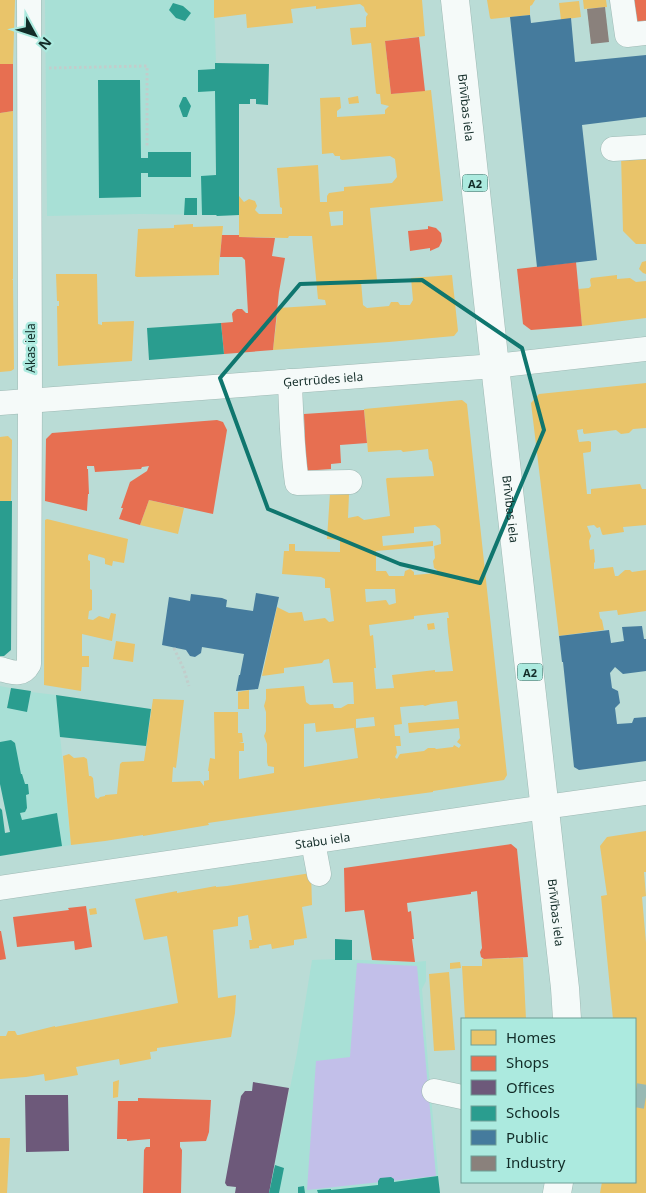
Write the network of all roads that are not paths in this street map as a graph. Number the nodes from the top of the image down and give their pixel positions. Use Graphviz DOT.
graph roads {
  1 [pos="29,0"];
  2 [pos="455,0"];
  3 [pos="622,0"];
  4 [pos="646,33"];
  5 [pos="646,147"];
  6 [pos="613,149"];
  7 [pos="646,349"];
  8 [pos="495,366"];
  9 [pos="290,381"];
  10 [pos="30,400"];
  11 [pos="0,402"];
  12 [pos="350,482"];
  13 [pos="0,670"];
  14 [pos="646,793"];
  15 [pos="545,807"];
  16 [pos="313,842"];
  17 [pos="319,874"];
  18 [pos="0,888"];
  19 [pos="568,1018"];
  20 [pos="434,1091"];
  21 [pos="461,1097"];
  1 -- 10 [label="street, Akas iela"];
  2 -- 8 [label="highway, Brīvības iela / A2"];
  3 -- 4 [label="street"];
  5 -- 6 [label="street"];
  7 -- 8 [label="street, Ģertrūdes iela"];
  8 -- 9 [label="street, Ģertrūdes iela"];
  8 -- 15 [label="highway, Brīvības iela / A2"];
  9 -- 10 [label="street, Ģertrūdes iela"];
  9 -- 12 [label="street"];
  10 -- 11 [label="street, Ģertrūdes iela"];
  10 -- 13 [label="street, Akas iela"];
  14 -- 15 [label="street, Stabu iela"];
  15 -- 16 [label="street, Stabu iela"];
  15 -- 19 [label="highway, Brīvības iela / A2"];
  16 -- 17 [label="street"];
  16 -- 18 [label="street, Stabu iela"];
  20 -- 21 [label="street"];
}
